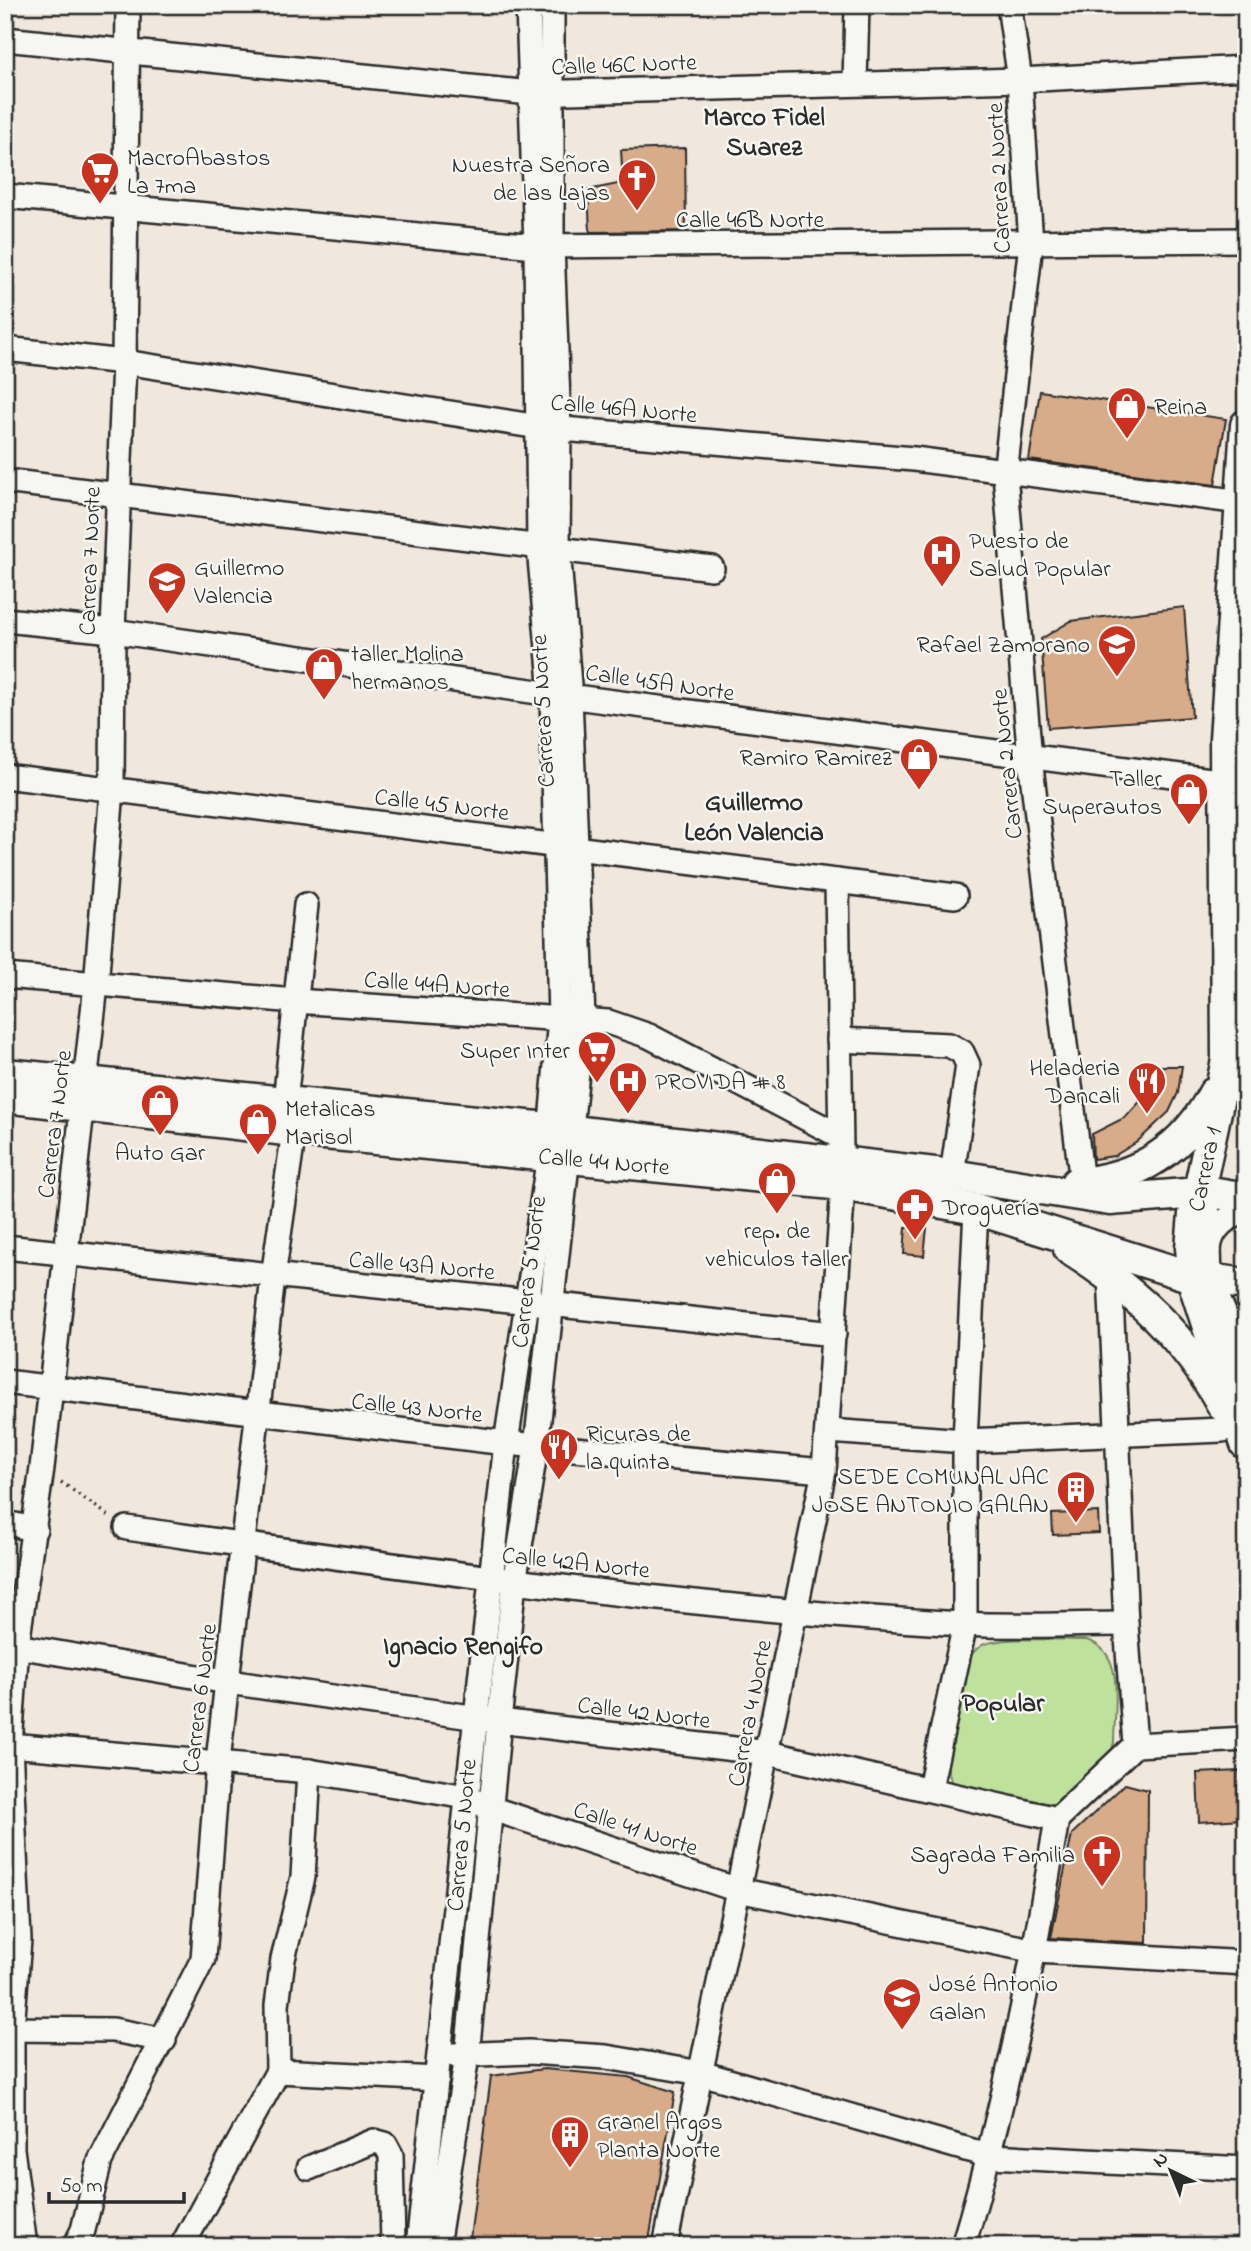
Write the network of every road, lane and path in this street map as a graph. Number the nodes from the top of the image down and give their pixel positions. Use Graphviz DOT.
graph roads {
  1 [pos="128,5"];
  2 [pos="528,5"];
  3 [pos="552,5"];
  4 [pos="857,5"];
  5 [pos="1009,5"];
  6 [pos="5,39"];
  7 [pos="127,51"];
  8 [pos="1246,68"];
  9 [pos="1020,80"];
  10 [pos="855,83"];
  11 [pos="530,93"];
  12 [pos="553,93"];
  13 [pos="5,196"];
  14 [pos="126,206"];
  15 [pos="1246,240"];
  16 [pos="1031,243"];
  17 [pos="544,246"];
  18 [pos="5,349"];
  19 [pos="124,362"];
  20 [pos="1246,425"];
  21 [pos="549,428"];
  22 [pos="1005,474"];
  23 [pos="5,481"];
  24 [pos="117,495"];
  25 [pos="1241,502"];
  26 [pos="548,548"];
  27 [pos="712,568"];
  28 [pos="1246,618"];
  29 [pos="5,620"];
  30 [pos="113,631"];
  31 [pos="561,695"];
  32 [pos="1030,758"];
  33 [pos="5,776"];
  34 [pos="1226,782"];
  35 [pos="112,790"];
  36 [pos="567,846"];
  37 [pos="837,881"];
  38 [pos="955,896"];
  39 [pos="306,905"];
  40 [pos="5,976"];
  41 [pos="96,985"];
  42 [pos="295,1001"];
  43 [pos="572,1018"];
  44 [pos="839,1040"];
  45 [pos="1227,1060"];
  46 [pos="5,1074"];
  47 [pos="84,1093"];
  48 [pos="5,1097"];
  49 [pos="285,1102"];
  50 [pos="294,1131"];
  51 [pos="560,1143"];
  52 [pos="841,1161"];
  53 [pos="952,1175"];
  54 [pos="1082,1183"];
  55 [pos="1026,1187"];
  56 [pos="1205,1192"];
  57 [pos="1246,1198"];
  58 [pos="976,1209"];
  59 [pos="1246,1213"];
  60 [pos="1009,1220"];
  61 [pos="5,1247"];
  62 [pos="65,1253"];
  63 [pos="1110,1275"];
  64 [pos="1203,1275"];
  65 [pos="274,1277"];
  66 [pos="1246,1284"];
  67 [pos="526,1301"];
  68 [pos="549,1303"];
  69 [pos="834,1334"];
  70 [pos="1246,1363"];
  71 [pos="5,1382"];
  72 [pos="50,1388"];
  73 [pos="257,1415"];
  74 [pos="829,1431"];
  75 [pos="1117,1434"];
  76 [pos="1240,1435"];
  77 [pos="965,1441"];
  78 [pos="506,1443"];
  79 [pos="536,1447"];
  80 [pos="1246,1454"];
  81 [pos="42,1468"];
  82 [pos="824,1471"];
  83 [pos="5,1523"];
  84 [pos="127,1528"];
  85 [pos="35,1529"];
  86 [pos="243,1544"];
  87 [pos="504,1582"];
  88 [pos="796,1611"];
  89 [pos="1126,1623"];
  90 [pos="965,1624"];
  91 [pos="11,1645"];
  92 [pos="228,1682"];
  93 [pos="475,1717"];
  94 [pos="499,1721"];
  95 [pos="1246,1739"];
  96 [pos="10,1745"];
  97 [pos="1135,1745"];
  98 [pos="768,1753"];
  99 [pos="218,1761"];
  100 [pos="309,1770"];
  101 [pos="930,1788"];
  102 [pos="467,1797"];
  103 [pos="490,1808"];
  104 [pos="1057,1819"];
  105 [pos="9,1849"];
  106 [pos="738,1890"];
  107 [pos="1036,1951"];
  108 [pos="1246,1963"];
  109 [pos="9,2029"];
  110 [pos="163,2040"];
  111 [pos="439,2054"];
  112 [pos="467,2056"];
  113 [pos="278,2071"];
  114 [pos="701,2073"];
  115 [pos="437,2079"];
  116 [pos="990,2156"];
  117 [pos="309,2168"];
  118 [pos="1246,2169"];
  119 [pos="25,2246"];
  120 [pos="75,2246"];
  121 [pos="182,2246"];
  122 [pos="393,2246"];
  123 [pos="418,2246"];
  124 [pos="437,2246"];
  125 [pos="665,2246"];
  126 [pos="963,2246"];
  1 -- 7 [label="street, Carrera 7 Norte"];
  2 -- 11 [label="street, Carrera 5 Norte"];
  3 -- 12 [label="street, Carrera 5 Norte"];
  4 -- 10 [label="street"];
  5 -- 9 [label="street, Carrera 2 Norte"];
  6 -- 7 [label="street, Calle 46C Norte"];
  7 -- 11 [label="street, Calle 46C Norte"];
  7 -- 14 [label="street, Carrera 7 Norte"];
  8 -- 9 [label="street, Calle 46C Norte"];
  9 -- 10 [label="street, Calle 46C Norte"];
  9 -- 16 [label="street, Carrera 2 Norte"];
  10 -- 12 [label="street, Calle 46C Norte"];
  11 -- 12 [label="street, Calle 46C Norte"];
  11 -- 17 [label="street, Carrera 5 Norte"];
  12 -- 17 [label="street, Carrera 5 Norte"];
  13 -- 14 [label="street, Calle 46B Norte"];
  14 -- 17 [label="street, Calle 46B Norte"];
  14 -- 19 [label="street, Carrera 7 Norte"];
  15 -- 16 [label="street, Calle 46B Norte"];
  16 -- 17 [label="street, Calle 46B Norte"];
  16 -- 22 [label="street, Carrera 2 Norte"];
  17 -- 21 [label="street, Carrera 5 Norte"];
  18 -- 19 [label="street, Calle 46A Norte"];
  19 -- 21 [label="street, Calle 46A Norte"];
  19 -- 24 [label="street, Carrera 7 Norte"];
  20 -- 25 [label="main road, Carrera 1"];
  21 -- 22 [label="street, Calle 46A Norte"];
  21 -- 26 [label="street, Carrera 5 Norte"];
  22 -- 25 [label="street, Calle 46A Norte"];
  22 -- 32 [label="street, Carrera 2 Norte"];
  23 -- 24 [label="street"];
  24 -- 26 [label="street"];
  24 -- 30 [label="street, Carrera 7 Norte"];
  25 -- 34 [label="main road, Carrera 1"];
  26 -- 27 [label="street"];
  26 -- 31 [label="street, Carrera 5 Norte"];
  28 -- 56 [label="street"];
  29 -- 30 [label="street, Calle 45A Norte"];
  30 -- 31 [label="street, Calle 45A Norte"];
  30 -- 35 [label="street, Carrera 7 Norte"];
  31 -- 32 [label="street, Calle 45A Norte"];
  31 -- 36 [label="street, Carrera 5 Norte"];
  32 -- 34 [label="street, Calle 45A Norte"];
  32 -- 54 [label="street, Carrera 2 Norte"];
  33 -- 35 [label="street, Calle 45 Norte"];
  34 -- 45 [label="main road, Carrera 1"];
  35 -- 36 [label="street, Calle 45 Norte"];
  35 -- 41 [label="street, Carrera 7 Norte"];
  36 -- 37 [label="street, Calle 45 Norte"];
  36 -- 43 [label="street, Carrera 5 Norte"];
  37 -- 38 [label="street, Calle 45 Norte"];
  37 -- 44 [label="street, Carrera 4 Norte"];
  39 -- 42 [label="street"];
  40 -- 41 [label="street, Calle 44A Norte"];
  41 -- 42 [label="street, Calle 44A Norte"];
  41 -- 47 [label="street, Carrera 7 Norte"];
  42 -- 43 [label="street, Calle 44A Norte"];
  42 -- 49 [label="street"];
  43 -- 51 [label="street, Carrera 5 Norte"];
  43 -- 52 [label="street, Calle 44A Norte"];
  44 -- 52 [label="street, Carrera 4 Norte"];
  44 -- 53 [label="street"];
  45 -- 54 [label="main road"];
  45 -- 56 [label="main road, Carrera 1"];
  46 -- 47 [label="main road, Calle 44 Norte"];
  47 -- 48 [label="main road, Calle 44 Norte"];
  47 -- 49 [label="main road, Calle 44 Norte"];
  47 -- 50 [label="main road, Calle 44 Norte"];
  47 -- 62 [label="street, Carrera 7 Norte"];
  49 -- 51 [label="main road, Calle 44 Norte"];
  50 -- 51 [label="main road, Calle 44 Norte"];
  50 -- 65 [label="street, Carrera 6 Norte"];
  51 -- 52 [label="main road, Calle 44 Norte"];
  51 -- 67 [label="street, Carrera 5 Norte"];
  51 -- 68 [label="street, Carrera 5 Norte"];
  52 -- 53 [label="main road, Calle 44 Norte"];
  52 -- 58 [label="main road, Calle 44 Norte"];
  52 -- 69 [label="street, Carrera 4 Norte"];
  53 -- 55 [label="main road, Calle 44 Norte"];
  54 -- 55 [label="main road"];
  55 -- 56 [label="main road, Calle 44 Norte"];
  56 -- 57 [label="main road, Calle 44 Norte"];
  56 -- 64 [label="main road, Carrera 1"];
  58 -- 60 [label="main road, Calle 44 Norte"];
  58 -- 77 [label="street"];
  59 -- 64 [label="street"];
  60 -- 63 [label="main road"];
  60 -- 64 [label="main road, Calle 44 Norte"];
  61 -- 62 [label="street, Calle 43A Norte"];
  62 -- 65 [label="street, Calle 43A Norte"];
  62 -- 72 [label="street, Carrera 7 Norte"];
  63 -- 75 [label="street"];
  63 -- 76 [label="main road"];
  64 -- 66 [label="main road, Calle 44 Norte"];
  64 -- 70 [label="street"];
  64 -- 76 [label="main road, Carrera 1"];
  65 -- 67 [label="street, Calle 43A Norte"];
  65 -- 73 [label="street, Carrera 6 Norte"];
  67 -- 68 [label="street, Calle 43A Norte"];
  67 -- 78 [label="street, Carrera 5 Norte"];
  68 -- 69 [label="street, Calle 43A Norte"];
  68 -- 79 [label="street, Carrera 5 Norte"];
  69 -- 74 [label="street, Carrera 4 Norte"];
  71 -- 72 [label="street, Calle 43 Norte"];
  72 -- 73 [label="street, Calle 43 Norte"];
  72 -- 81 [label="street, Carrera 7 Norte"];
  73 -- 78 [label="street, Calle 43 Norte"];
  73 -- 86 [label="street, Carrera 6 Norte"];
  74 -- 77 [label="street"];
  74 -- 82 [label="street, Carrera 4 Norte"];
  75 -- 76 [label="street"];
  75 -- 77 [label="street"];
  75 -- 89 [label="street"];
  76 -- 80 [label="main road"];
  77 -- 90 [label="street"];
  78 -- 79 [label="street, Calle 43 Norte"];
  78 -- 87 [label="street, Carrera 5 Norte"];
  79 -- 82 [label="street, Calle 43 Norte"];
  79 -- 87 [label="street, Carrera 5 Norte"];
  81 -- 84 [label="path"];
  81 -- 85 [label="street, Carrera 7 Norte"];
  82 -- 88 [label="street, Carrera 4 Norte"];
  83 -- 85 [label="street"];
  84 -- 86 [label="street, Calle 42A Norte"];
  85 -- 91 [label="street, Carrera 7 Norte"];
  86 -- 87 [label="street, Calle 42A Norte"];
  86 -- 92 [label="street, Carrera 6 Norte"];
  87 -- 88 [label="street, Calle 42A Norte"];
  87 -- 93 [label="street, Carrera 5 Norte"];
  87 -- 94 [label="street, Carrera 5 Norte"];
  88 -- 90 [label="street, Calle 42A Norte"];
  88 -- 98 [label="street, Carrera 4 Norte"];
  89 -- 90 [label="street, Calle 42A Norte"];
  89 -- 97 [label="street"];
  90 -- 101 [label="street"];
  91 -- 92 [label="street, Calle 42 Norte"];
  91 -- 96 [label="street, Carrera 7 Norte"];
  92 -- 93 [label="street, Calle 42 Norte"];
  92 -- 99 [label="street, Carrera 6 Norte"];
  93 -- 94 [label="street, Calle 42 Norte"];
  93 -- 102 [label="street, Carrera 5 Norte"];
  94 -- 98 [label="street, Calle 42 Norte"];
  94 -- 103 [label="street, Carrera 5 Norte"];
  95 -- 97 [label="street"];
  96 -- 99 [label="street, Calle 41 Norte"];
  96 -- 105 [label="street, Carrera 7 Norte"];
  97 -- 104 [label="street"];
  98 -- 101 [label="street, Calle 42 Norte"];
  98 -- 106 [label="street, Carrera 4 Norte"];
  99 -- 100 [label="street, Calle 41 Norte"];
  99 -- 110 [label="street, Carrera 6 Norte"];
  100 -- 102 [label="street, Calle 41 Norte"];
  100 -- 113 [label="street"];
  101 -- 104 [label="street, Calle 42 Norte"];
  102 -- 103 [label="street, Calle 41 Norte"];
  102 -- 111 [label="street, Carrera 5 Norte"];
  103 -- 106 [label="street, Calle 41 Norte"];
  103 -- 112 [label="street, Carrera 5 Norte"];
  104 -- 107 [label="street"];
  105 -- 109 [label="street, Carrera 7 Norte"];
  106 -- 107 [label="street, Calle 41 Norte"];
  106 -- 114 [label="street, Carrera 4 Norte"];
  107 -- 108 [label="street, Calle 41 Norte"];
  107 -- 116 [label="street"];
  109 -- 110 [label="street"];
  109 -- 119 [label="street, Carrera 7 Norte"];
  110 -- 120 [label="street, Carrera 6 Norte"];
  111 -- 112 [label="street"];
  111 -- 115 [label="street, Carrera 5 Norte"];
  112 -- 114 [label="street"];
  112 -- 124 [label="street, Carrera 5 Norte"];
  113 -- 115 [label="street"];
  113 -- 121 [label="street"];
  114 -- 116 [label="street"];
  114 -- 125 [label="street, Carrera 4 Norte"];
  115 -- 123 [label="street, Carrera 5 Norte"];
  116 -- 118 [label="street"];
  116 -- 126 [label="street"];
  117 -- 122 [label="street"];
}
